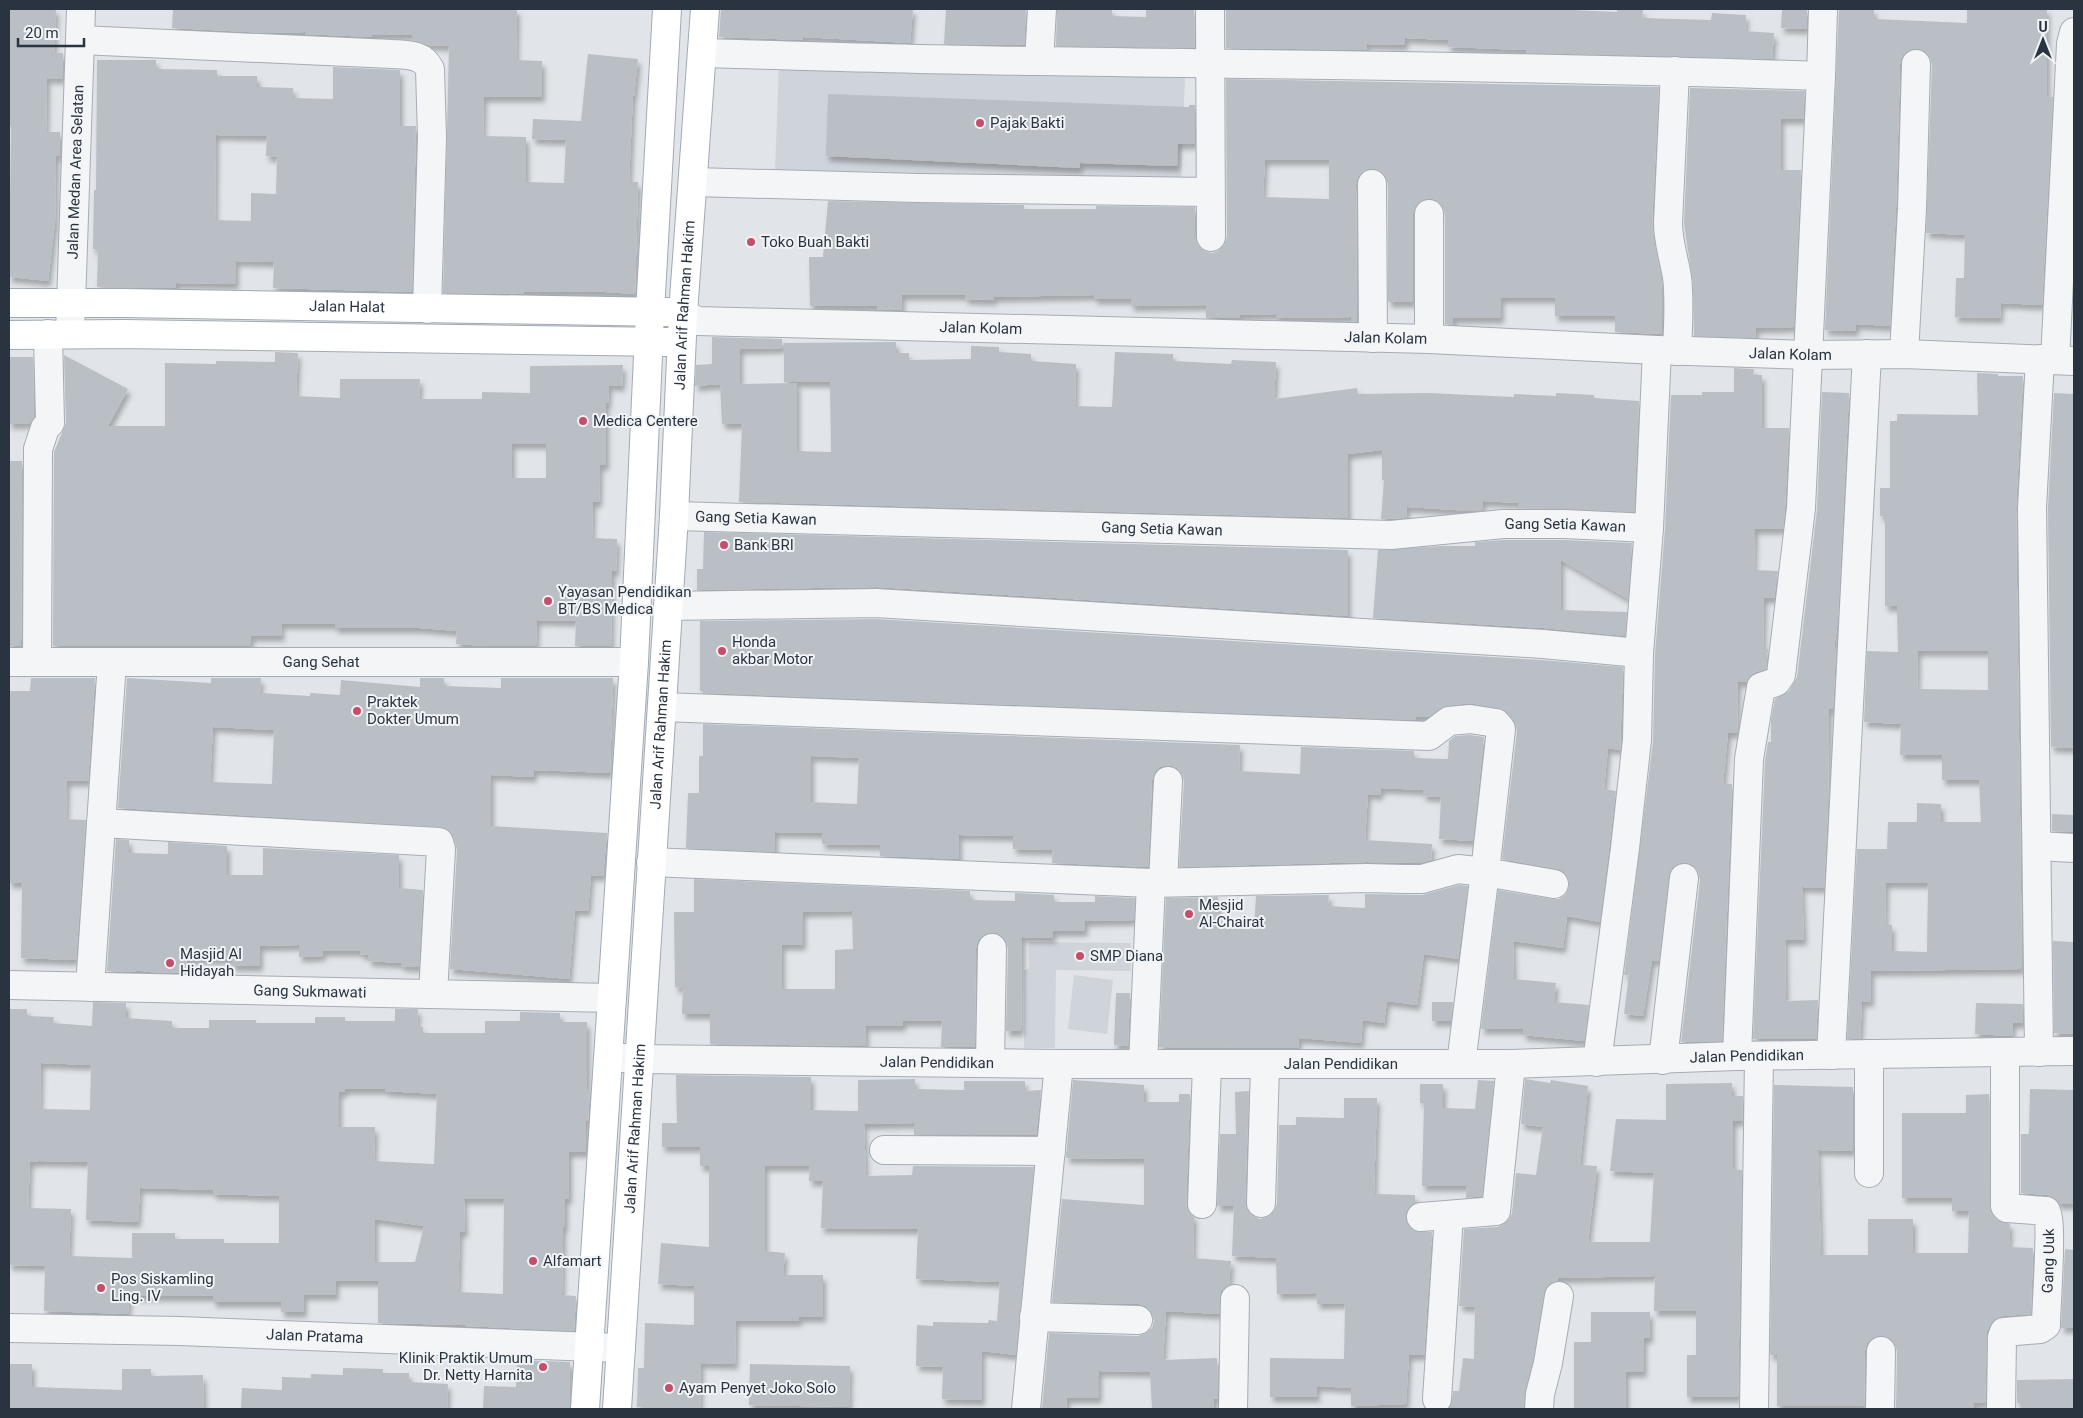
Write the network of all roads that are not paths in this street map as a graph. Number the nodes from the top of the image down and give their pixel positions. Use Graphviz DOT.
graph roads {
  1 [pos="81,9"];
  2 [pos="667,9"];
  3 [pos="706,9"];
  4 [pos="1042,9"];
  5 [pos="1210,9"];
  6 [pos="1823,9"];
  7 [pos="2074,32"];
  8 [pos="80,40"];
  9 [pos="702,53"];
  10 [pos="1039,61"];
  11 [pos="1210,62"];
  12 [pos="1916,64"];
  13 [pos="1675,71"];
  14 [pos="1821,76"];
  15 [pos="693,182"];
  16 [pos="1372,184"];
  17 [pos="1210,192"];
  18 [pos="1429,214"];
  19 [pos="1211,237"];
  20 [pos="70,302"];
  21 [pos="9,303"];
  22 [pos="427,309"];
  23 [pos="650,312"];
  24 [pos="687,325"];
  25 [pos="9,334"];
  26 [pos="59,334"];
  27 [pos="1373,338"];
  28 [pos="1429,339"];
  29 [pos="648,342"];
  30 [pos="1667,351"];
  31 [pos="1867,354"];
  32 [pos="1904,354"];
  33 [pos="1809,355"];
  34 [pos="2057,360"];
  35 [pos="674,516"];
  36 [pos="1648,528"];
  37 [pos="668,606"];
  38 [pos="1639,653"];
  39 [pos="9,662"];
  40 [pos="36,662"];
  41 [pos="112,662"];
  42 [pos="634,662"];
  43 [pos="662,708"];
  44 [pos="1168,781"];
  45 [pos="101,823"];
  46 [pos="2037,846"];
  47 [pos="2074,848"];
  48 [pos="651,862"];
  49 [pos="1485,872"];
  50 [pos="1684,878"];
  51 [pos="1157,882"];
  52 [pos="1554,884"];
  53 [pos="992,948"];
  54 [pos="9,985"];
  55 [pos="90,987"];
  56 [pos="433,994"];
  57 [pos="612,998"];
  58 [pos="2039,1052"];
  59 [pos="2074,1052"];
  60 [pos="2005,1053"];
  61 [pos="1869,1054"];
  62 [pos="1831,1055"];
  63 [pos="1748,1056"];
  64 [pos="608,1057"];
  65 [pos="639,1059"];
  66 [pos="1663,1060"];
  67 [pos="1597,1062"];
  68 [pos="990,1063"];
  69 [pos="1059,1064"];
  70 [pos="1143,1064"];
  71 [pos="1461,1064"];
  72 [pos="1510,1064"];
  73 [pos="1207,1065"];
  74 [pos="1265,1065"];
  75 [pos="884,1150"];
  76 [pos="1051,1151"];
  77 [pos="1869,1173"];
  78 [pos="1261,1203"];
  79 [pos="1202,1204"];
  80 [pos="1448,1215"];
  81 [pos="1421,1216"];
  82 [pos="1559,1296"];
  83 [pos="1235,1299"];
  84 [pos="1034,1317"];
  85 [pos="1138,1320"];
  86 [pos="9,1328"];
  87 [pos="590,1346"];
  88 [pos="621,1348"];
  89 [pos="1881,1351"];
  90 [pos="1437,1399"];
  91 [pos="585,1409"];
  92 [pos="617,1409"];
  93 [pos="1026,1409"];
  94 [pos="1233,1409"];
  95 [pos="1539,1409"];
  96 [pos="1754,1409"];
  97 [pos="1880,1409"];
  98 [pos="2002,1409"];
  1 -- 8 [label="street, Jalan Medan Area Selatan"];
  2 -- 23 [label="main road, Jalan Arif Rahman Hakim"];
  3 -- 9 [label="main road, Jalan Arif Rahman Hakim"];
  4 -- 10 [label="street"];
  5 -- 11 [label="street"];
  6 -- 14 [label="street"];
  7 -- 34 [label="street"];
  8 -- 20 [label="street, Jalan Medan Area Selatan"];
  8 -- 22 [label="street"];
  9 -- 10 [label="street"];
  9 -- 15 [label="main road, Jalan Arif Rahman Hakim"];
  10 -- 11 [label="street"];
  11 -- 13 [label="street"];
  11 -- 17 [label="street"];
  12 -- 32 [label="street"];
  13 -- 14 [label="street"];
  13 -- 30 [label="street"];
  14 -- 33 [label="street"];
  15 -- 17 [label="street"];
  15 -- 24 [label="main road, Jalan Arif Rahman Hakim"];
  16 -- 27 [label="street"];
  17 -- 19 [label="street"];
  18 -- 28 [label="street"];
  20 -- 21 [label="main road, Jalan Halat"];
  20 -- 22 [label="main road, Jalan Halat"];
  20 -- 26 [label="street, Jalan Medan Area Selatan"];
  22 -- 23 [label="main road, Jalan Halat"];
  23 -- 24 [label="main road, Jalan Halat"];
  23 -- 29 [label="main road, Jalan Arif Rahman Hakim"];
  24 -- 27 [label="street, Jalan Kolam"];
  24 -- 29 [label="main road, Jalan Halat"];
  24 -- 35 [label="main road, Jalan Arif Rahman Hakim"];
  25 -- 26 [label="main road, Jalan Halat"];
  26 -- 29 [label="main road, Jalan Halat"];
  26 -- 40 [label="street, Jalan Medan Area Selatan"];
  27 -- 28 [label="street, Jalan Kolam"];
  28 -- 30 [label="street, Jalan Kolam"];
  29 -- 42 [label="main road, Jalan Arif Rahman Hakim"];
  30 -- 33 [label="street, Jalan Kolam"];
  30 -- 36 [label="street"];
  31 -- 32 [label="street, Jalan Kolam"];
  31 -- 33 [label="street, Jalan Kolam"];
  31 -- 62 [label="street"];
  32 -- 34 [label="street, Jalan Kolam"];
  33 -- 63 [label="street"];
  34 -- 46 [label="street"];
  35 -- 36 [label="street, Gang Setia Kawan"];
  35 -- 37 [label="main road, Jalan Arif Rahman Hakim"];
  36 -- 38 [label="street"];
  37 -- 38 [label="street"];
  37 -- 43 [label="main road, Jalan Arif Rahman Hakim"];
  38 -- 67 [label="street"];
  39 -- 40 [label="street, Gang Sehat"];
  40 -- 41 [label="street, Gang Sehat"];
  41 -- 42 [label="street, Gang Sehat"];
  41 -- 45 [label="street"];
  42 -- 57 [label="main road, Jalan Arif Rahman Hakim"];
  43 -- 48 [label="main road, Jalan Arif Rahman Hakim"];
  43 -- 49 [label="street"];
  44 -- 51 [label="street"];
  45 -- 55 [label="street"];
  45 -- 56 [label="street"];
  46 -- 47 [label="street"];
  46 -- 58 [label="street"];
  48 -- 51 [label="street"];
  48 -- 65 [label="main road, Jalan Arif Rahman Hakim"];
  49 -- 51 [label="street"];
  49 -- 52 [label="street"];
  49 -- 71 [label="street"];
  50 -- 66 [label="street"];
  51 -- 70 [label="street"];
  53 -- 68 [label="street"];
  54 -- 55 [label="street, Gang Sukmawati"];
  55 -- 56 [label="street, Gang Sukmawati"];
  56 -- 57 [label="street, Gang Sukmawati"];
  57 -- 64 [label="main road, Jalan Arif Rahman Hakim"];
  58 -- 59 [label="street, Jalan Pendidikan"];
  58 -- 60 [label="street, Jalan Pendidikan"];
  60 -- 61 [label="street, Jalan Pendidikan"];
  60 -- 98 [label="street, Gang Uuk"];
  61 -- 62 [label="street, Jalan Pendidikan"];
  61 -- 77 [label="street"];
  62 -- 63 [label="street, Jalan Pendidikan"];
  63 -- 66 [label="street, Jalan Pendidikan"];
  63 -- 96 [label="street"];
  64 -- 65 [label="street, Jalan Pendidikan"];
  64 -- 87 [label="main road, Jalan Arif Rahman Hakim"];
  65 -- 68 [label="street, Jalan Pendidikan"];
  65 -- 88 [label="main road, Jalan Arif Rahman Hakim"];
  66 -- 67 [label="street, Jalan Pendidikan"];
  67 -- 72 [label="street, Jalan Pendidikan"];
  68 -- 69 [label="street, Jalan Pendidikan"];
  69 -- 70 [label="street, Jalan Pendidikan"];
  69 -- 76 [label="street"];
  70 -- 73 [label="street, Jalan Pendidikan"];
  71 -- 72 [label="street, Jalan Pendidikan"];
  71 -- 74 [label="street, Jalan Pendidikan"];
  72 -- 80 [label="street"];
  73 -- 74 [label="street, Jalan Pendidikan"];
  73 -- 79 [label="street"];
  74 -- 78 [label="street"];
  75 -- 76 [label="street"];
  76 -- 84 [label="street"];
  80 -- 81 [label="street"];
  80 -- 90 [label="street"];
  82 -- 95 [label="street"];
  83 -- 94 [label="street"];
  84 -- 85 [label="street"];
  84 -- 93 [label="street"];
  86 -- 87 [label="street, Jalan Pratama"];
  87 -- 88 [label="street, Jalan Pratama"];
  87 -- 91 [label="main road, Jalan Arif Rahman Hakim"];
  88 -- 92 [label="main road, Jalan Arif Rahman Hakim"];
  89 -- 97 [label="street"];
}
